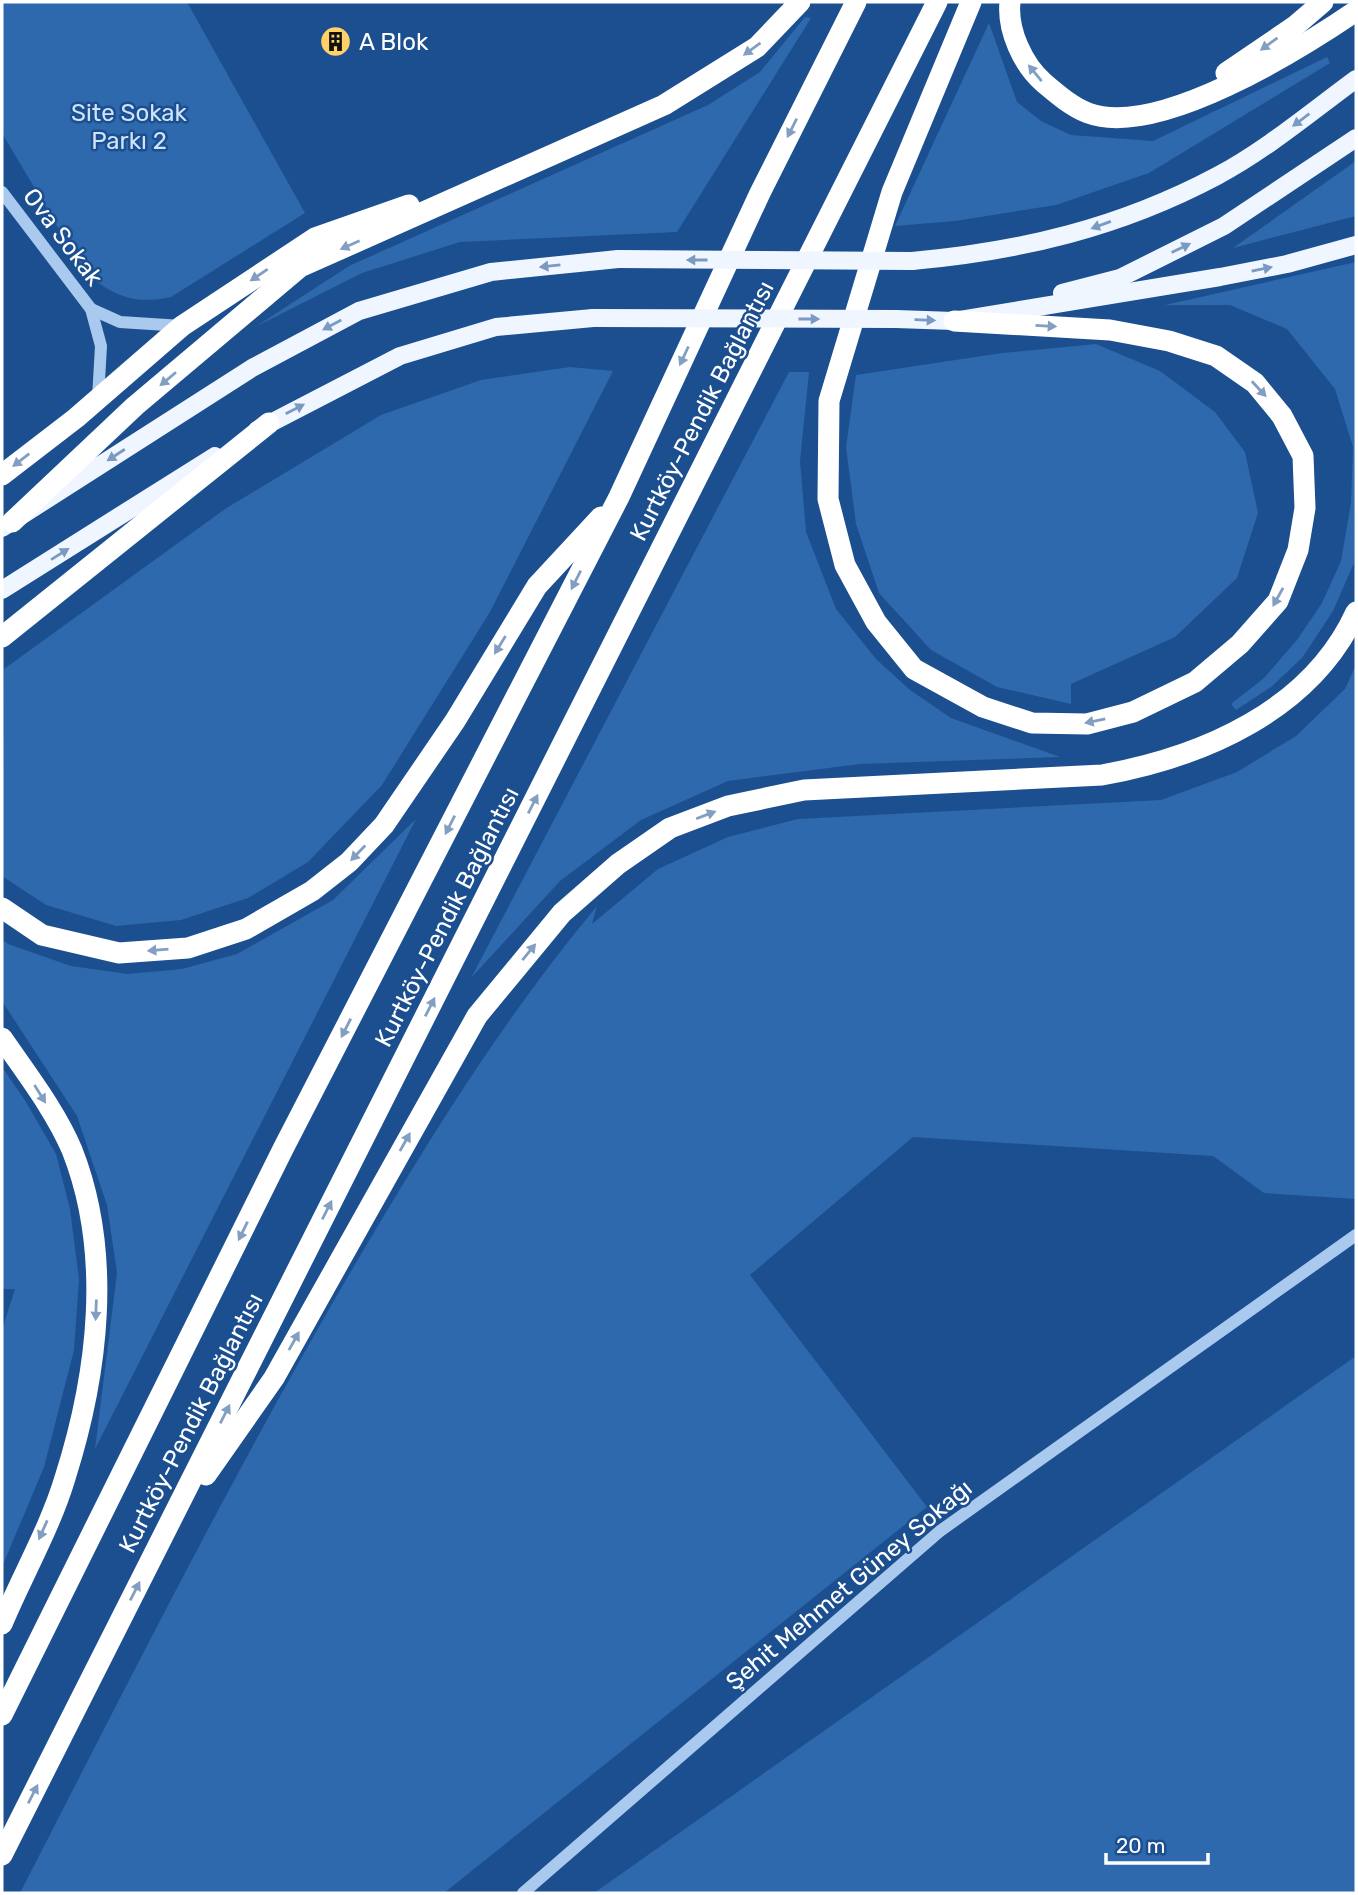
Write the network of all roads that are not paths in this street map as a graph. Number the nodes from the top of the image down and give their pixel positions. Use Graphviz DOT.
graph roads {
  1 [pos="800,2"];
  2 [pos="856,2"];
  3 [pos="937,2"];
  4 [pos="971,2"];
  5 [pos="1010,2"];
  6 [pos="1323,2"];
  7 [pos="1356,10"];
  8 [pos="1356,79"];
  9 [pos="1089,114"];
  10 [pos="1356,138"];
  11 [pos="547,157"];
  12 [pos="2,192"];
  13 [pos="1356,244"];
  14 [pos="91,309"];
  15 [pos="954,321"];
  16 [pos="182,326"];
  17 [pos="98,398"];
  18 [pos="269,423"];
  19 [pos="2,475"];
  20 [pos="619,497"];
  21 [pos="7,525"];
  22 [pos="2,590"];
  23 [pos="1356,612"];
  24 [pos="2,637"];
  25 [pos="2,908"];
  26 [pos="2,1038"];
  27 [pos="1356,1235"];
  28 [pos="161,1540"];
  29 [pos="2,1624"];
  30 [pos="2,1715"];
  31 [pos="2,1855"];
  32 [pos="523,1893"];
  1 -- 11 [label="highway, one-way"];
  2 -- 20 [label="highway, Kurtköy-Pendik Bağlantısı, one-way"];
  28 -- 3 [label="highway, Kurtköy-Pendik Bağlantısı, one-way"];
  15 -- 4 [label="highway, one-way"];
  9 -- 5 [label="highway, one-way"];
  6 -- 9 [label="highway, one-way"];
  7 -- 9 [label="highway"];
  8 -- 21 [label="main road, one-way, bridge"];
  15 -- 10 [label="main road, one-way"];
  11 -- 16 [label="highway, one-way"];
  11 -- 21 [label="highway, one-way"];
  12 -- 14 [label="street, Ova Sokak"];
  15 -- 13 [label="main road, one-way"];
  14 -- 16 [label="street, Ova Sokak"];
  14 -- 17 [label="street, Ova Sokak"];
  18 -- 15 [label="main road, one-way, bridge"];
  16 -- 17 [label="highway"];
  17 -- 19 [label="highway, one-way"];
  22 -- 18 [label="main road, one-way"];
  18 -- 24 [label="highway"];
  20 -- 25 [label="highway, one-way"];
  20 -- 30 [label="highway, Kurtköy-Pendik Bağlantısı, one-way"];
  28 -- 23 [label="highway, one-way"];
  26 -- 29 [label="highway, one-way"];
  27 -- 32 [label="street, Şehit Mehmet Güney Sokağı"];
  31 -- 28 [label="highway, Kurtköy-Pendik Bağlantısı, one-way"];
}
